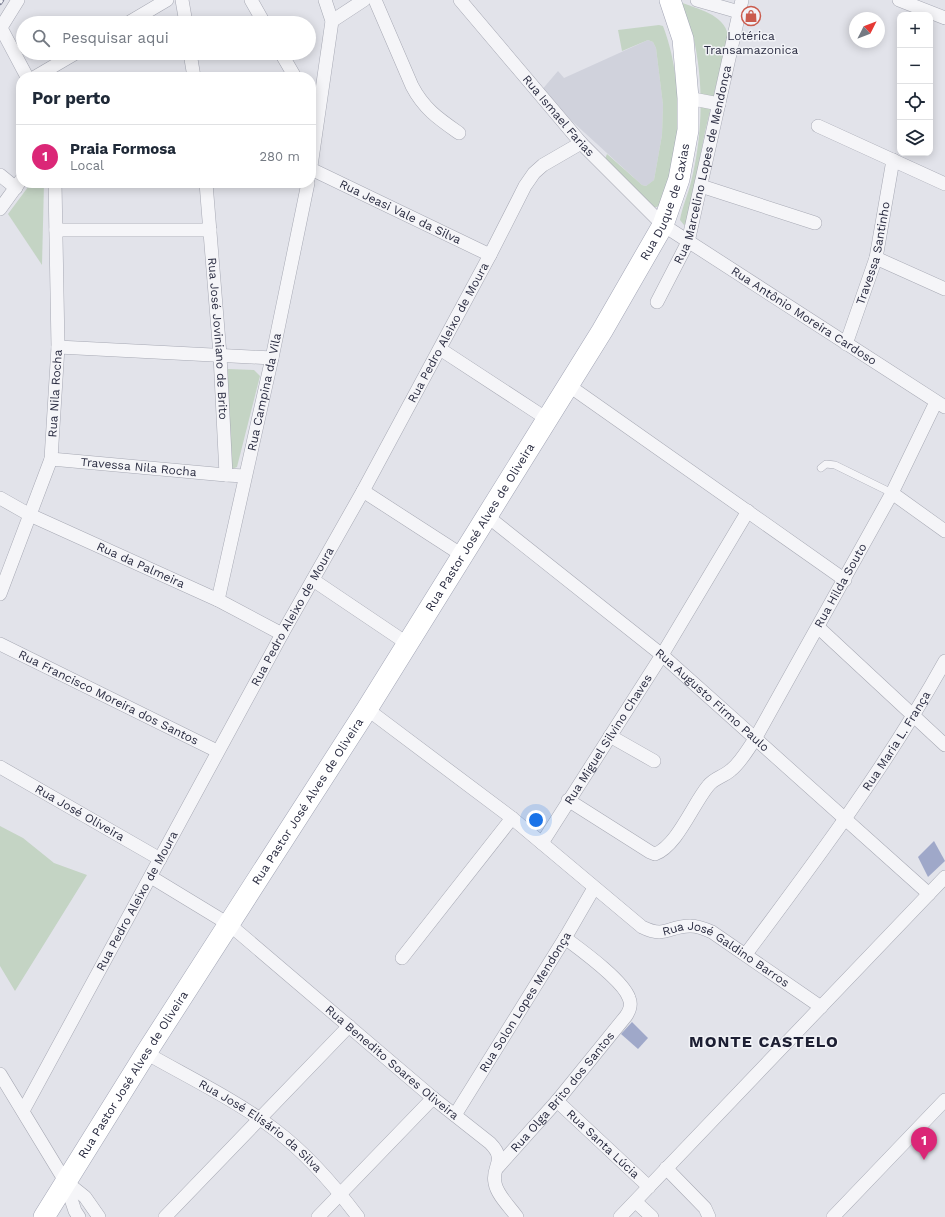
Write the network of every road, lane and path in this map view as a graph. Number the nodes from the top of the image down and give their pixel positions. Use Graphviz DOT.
graph roads {
  1 [pos="18,0"];
  2 [pos="182,0"];
  3 [pos="251,0"];
  4 [pos="325,0"];
  5 [pos="364,0"];
  6 [pos="375,0"];
  7 [pos="460,0"];
  8 [pos="670,0"];
  9 [pos="697,0"];
  10 [pos="899,0"];
  11 [pos="160,2"];
  12 [pos="741,6"];
  13 [pos="139,16"];
  14 [pos="185,16"];
  15 [pos="260,16"];
  16 [pos="945,18"];
  17 [pos="332,21"];
  18 [pos="0,28"];
  19 [pos="16,57"];
  20 [pos="18,60"];
  21 [pos="64,60"];
  22 [pos="191,60"];
  23 [pos="285,60"];
  24 [pos="60,62"];
  25 [pos="24,72"];
  26 [pos="43,72"];
  27 [pos="57,72"];
  28 [pos="193,72"];
  29 [pos="292,72"];
  30 [pos="688,98"];
  31 [pos="719,104"];
  32 [pos="316,115"];
  33 [pos="319,120"];
  34 [pos="818,126"];
  35 [pos="459,133"];
  36 [pos="316,137"];
  37 [pos="582,143"];
  38 [pos="893,160"];
  39 [pos="316,171"];
  40 [pos="0,175"];
  41 [pos="16,183"];
  42 [pos="945,184"];
  43 [pos="701,186"];
  44 [pos="16,188"];
  45 [pos="55,188"];
  46 [pos="206,188"];
  47 [pos="307,188"];
  48 [pos="0,209"];
  49 [pos="815,223"];
  50 [pos="663,225"];
  51 [pos="56,230"];
  52 [pos="210,230"];
  53 [pos="688,242"];
  54 [pos="490,255"];
  55 [pos="876,258"];
  56 [pos="945,288"];
  57 [pos="657,302"];
  58 [pos="846,344"];
  59 [pos="58,348"];
  60 [pos="440,349"];
  61 [pos="220,355"];
  62 [pos="272,358"];
  63 [pos="568,385"];
  64 [pos="941,404"];
  65 [pos="547,419"];
  66 [pos="51,459"];
  67 [pos="821,468"];
  68 [pos="226,475"];
  69 [pos="245,476"];
  70 [pos="364,491"];
  71 [pos="892,494"];
  72 [pos="0,498"];
  73 [pos="748,511"];
  74 [pos="30,515"];
  75 [pos="487,516"];
  76 [pos="945,531"];
  77 [pos="462,555"];
  78 [pos="313,580"];
  79 [pos="845,580"];
  80 [pos="0,594"];
  81 [pos="218,600"];
  82 [pos="819,628"];
  83 [pos="282,634"];
  84 [pos="0,644"];
  85 [pos="408,644"];
  86 [pos="662,654"];
  87 [pos="945,661"];
  88 [pos="367,709"];
  89 [pos="913,716"];
  90 [pos="610,736"];
  91 [pos="756,739"];
  92 [pos="945,745"];
  93 [pos="218,751"];
  94 [pos="654,761"];
  95 [pos="0,767"];
  96 [pos="568,800"];
  97 [pos="512,818"];
  98 [pos="846,819"];
  99 [pos="542,843"];
  100 [pos="160,859"];
  101 [pos="945,876"];
  102 [pos="151,877"];
  103 [pos="594,888"];
  104 [pos="929,894"];
  105 [pos="230,925"];
  106 [pos="565,938"];
  107 [pos="746,954"];
  108 [pos="402,958"];
  109 [pos="821,1007"];
  110 [pos="350,1026"];
  111 [pos="146,1053"];
  112 [pos="0,1074"];
  113 [pos="433,1098"];
  114 [pos="945,1100"];
  115 [pos="557,1101"];
  116 [pos="24,1111"];
  117 [pos="455,1115"];
  118 [pos="260,1119"];
  119 [pos="498,1167"];
  120 [pos="666,1168"];
  121 [pos="66,1181"];
  122 [pos="649,1187"];
  123 [pos="340,1193"];
  124 [pos="636,1202"];
  125 [pos="44,1217"];
  126 [pos="79,1217"];
  127 [pos="99,1217"];
  128 [pos="165,1217"];
  129 [pos="318,1217"];
  130 [pos="358,1217"];
  131 [pos="517,1217"];
  132 [pos="620,1217"];
  133 [pos="652,1217"];
  134 [pos="709,1217"];
  135 [pos="833,1217"];
  1 -- 18 [label="street"];
  2 -- 14 [label="street"];
  3 -- 15 [label="street"];
  4 -- 17 [label="street"];
  5 -- 17 [label="street"];
  6 -- 35 [label="street"];
  7 -- 37 [label="street, Rua Ismael Farias"];
  8 -- 30 [label="main road, Rua Duque de Caxias"];
  9 -- 12 [label="street"];
  10 -- 16 [label="street"];
  11 -- 13 [label="street"];
  12 -- 31 [label="street, Rua Marcelino Lopes de Mendonça"];
  17 -- 33 [label="street"];
  18 -- 19 [label="street"];
  20 -- 25 [label="street"];
  21 -- 24 [label="street"];
  22 -- 28 [label="street"];
  23 -- 29 [label="street"];
  24 -- 26 [label="street"];
  24 -- 27 [label="street"];
  30 -- 31 [label="street"];
  30 -- 50 [label="main road, Rua Duque de Caxias"];
  31 -- 43 [label="street, Rua Marcelino Lopes de Mendonça"];
  32 -- 33 [label="street"];
  33 -- 36 [label="street"];
  34 -- 38 [label="street"];
  37 -- 50 [label="street, Rua Ismael Farias"];
  37 -- 54 [label="street, Rua Pedro Aleixo de Moura"];
  38 -- 42 [label="street"];
  38 -- 55 [label="street, Travessa Santinho"];
  39 -- 54 [label="street, Rua Jeasi Vale da Silva"];
  40 -- 41 [label="street"];
  43 -- 49 [label="street"];
  43 -- 53 [label="street, Rua Marcelino Lopes de Mendonça"];
  44 -- 48 [label="street"];
  45 -- 51 [label="street, Rua Nila Rocha"];
  46 -- 52 [label="street, Rua José Joviniano de Brito"];
  47 -- 62 [label="street, Rua Campina da Vila"];
  50 -- 53 [label="street, Rua Antônio Moreira Cardoso"];
  50 -- 63 [label="main road, Rua Duque de Caxias"];
  51 -- 52 [label="street"];
  51 -- 59 [label="street, Rua Nila Rocha"];
  52 -- 61 [label="street, Rua José Joviniano de Brito"];
  53 -- 57 [label="street, Rua Marcelino Lopes de Mendonça"];
  53 -- 58 [label="street, Rua Antônio Moreira Cardoso"];
  54 -- 60 [label="street, Rua Pedro Aleixo de Moura"];
  55 -- 56 [label="street"];
  55 -- 58 [label="street, Travessa Santinho"];
  58 -- 64 [label="street, Rua Antônio Moreira Cardoso"];
  59 -- 61 [label="street"];
  59 -- 66 [label="street, Rua Nila Rocha"];
  60 -- 65 [label="street"];
  60 -- 70 [label="street, Rua Pedro Aleixo de Moura"];
  61 -- 62 [label="street"];
  61 -- 68 [label="street, Rua José Joviniano de Brito"];
  62 -- 69 [label="street, Rua Campina da Vila"];
  63 -- 65 [label="main road, Rua Pastor José Alves de Oliveira"];
  63 -- 73 [label="street"];
  64 -- 71 [label="street, Rua Hilda Souto"];
  65 -- 75 [label="main road, Rua Pastor José Alves de Oliveira"];
  66 -- 68 [label="street, Travessa Nila Rocha"];
  66 -- 74 [label="street, Rua Nila Rocha"];
  67 -- 71 [label="lane"];
  68 -- 69 [label="street"];
  69 -- 81 [label="street, Rua Campina da Vila"];
  70 -- 77 [label="street"];
  70 -- 78 [label="street, Rua Pedro Aleixo de Moura"];
  71 -- 76 [label="street"];
  71 -- 79 [label="street, Rua Hilda Souto"];
  72 -- 74 [label="street, Rua da Palmeira"];
  73 -- 79 [label="street"];
  73 -- 86 [label="street, Rua Miguel Silvino Chaves"];
  74 -- 80 [label="street, Rua Nila Rocha"];
  74 -- 81 [label="street, Rua da Palmeira"];
  75 -- 77 [label="main road, Rua Pastor José Alves de Oliveira"];
  75 -- 86 [label="street, Rua Augusto Firmo Paulo"];
  77 -- 85 [label="main road, Rua Pastor José Alves de Oliveira"];
  78 -- 83 [label="street, Rua Pedro Aleixo de Moura"];
  78 -- 85 [label="street"];
  79 -- 82 [label="street, Rua Hilda Souto"];
  81 -- 83 [label="street, Rua da Palmeira"];
  82 -- 89 [label="street"];
  82 -- 91 [label="street, Rua Hilda Souto"];
  83 -- 93 [label="street, Rua Pedro Aleixo de Moura"];
  84 -- 93 [label="street, Rua Francisco Moreira dos Santos"];
  85 -- 88 [label="main road, Rua Pastor José Alves de Oliveira"];
  86 -- 90 [label="street, Rua Miguel Silvino Chaves"];
  86 -- 91 [label="street, Rua Augusto Firmo Paulo"];
  87 -- 89 [label="street, Rua Maria L. França"];
  88 -- 97 [label="street, Rua José Galdino Barros"];
  88 -- 105 [label="main road, Rua Pastor José Alves de Oliveira"];
  89 -- 92 [label="street"];
  89 -- 98 [label="street, Rua Maria L. França"];
  90 -- 94 [label="street"];
  90 -- 96 [label="street, Rua Miguel Silvino Chaves"];
  91 -- 96 [label="street, Rua Hilda Souto"];
  91 -- 98 [label="street, Rua Augusto Firmo Paulo"];
  93 -- 100 [label="street, Rua Pedro Aleixo de Moura"];
  95 -- 100 [label="street, Rua José Oliveira"];
  96 -- 99 [label="street, Rua Miguel Silvino Chaves"];
  97 -- 99 [label="street, Rua José Galdino Barros"];
  97 -- 108 [label="street"];
  98 -- 104 [label="street, Rua Augusto Firmo Paulo"];
  98 -- 107 [label="street, Rua Maria L. França"];
  99 -- 103 [label="street, Rua José Galdino Barros"];
  100 -- 102 [label="street, Rua Pedro Aleixo de Moura"];
  101 -- 104 [label="street"];
  102 -- 105 [label="street, Rua Benedito Soares Oliveira"];
  102 -- 116 [label="street, Rua Pedro Aleixo de Moura"];
  103 -- 106 [label="street, Rua Solon Lopes Mendonça"];
  103 -- 107 [label="street, Rua José Galdino Barros"];
  104 -- 109 [label="street"];
  105 -- 110 [label="street, Rua Benedito Soares Oliveira"];
  105 -- 111 [label="main road, Rua Pastor José Alves de Oliveira"];
  106 -- 115 [label="street, Rua Olga Brito dos Santos"];
  106 -- 117 [label="street, Rua Solon Lopes Mendonça"];
  107 -- 109 [label="street, Rua José Galdino Barros"];
  109 -- 120 [label="street"];
  110 -- 113 [label="street, Rua Benedito Soares Oliveira"];
  110 -- 118 [label="street"];
  111 -- 118 [label="street, Rua José Elisário da Silva"];
  111 -- 121 [label="main road, Rua Pastor José Alves de Oliveira"];
  112 -- 116 [label="street"];
  113 -- 117 [label="street, Rua Benedito Soares Oliveira"];
  113 -- 123 [label="street"];
  114 -- 135 [label="street"];
  115 -- 119 [label="street, Rua Olga Brito dos Santos"];
  115 -- 122 [label="street, Rua Santa Lúcia"];
  116 -- 121 [label="street"];
  117 -- 119 [label="street, Rua Benedito Soares Oliveira"];
  118 -- 123 [label="street, Rua José Elisário da Silva"];
  118 -- 128 [label="street"];
  119 -- 131 [label="street, Rua Benedito Soares Oliveira"];
  120 -- 122 [label="street"];
  120 -- 134 [label="street"];
  121 -- 125 [label="main road, Rua Pastor José Alves de Oliveira"];
  121 -- 126 [label="street"];
  121 -- 127 [label="street"];
  122 -- 124 [label="street"];
  123 -- 129 [label="street"];
  123 -- 130 [label="street, Rua José Elisário da Silva"];
  124 -- 132 [label="street"];
  124 -- 133 [label="street"];
}
